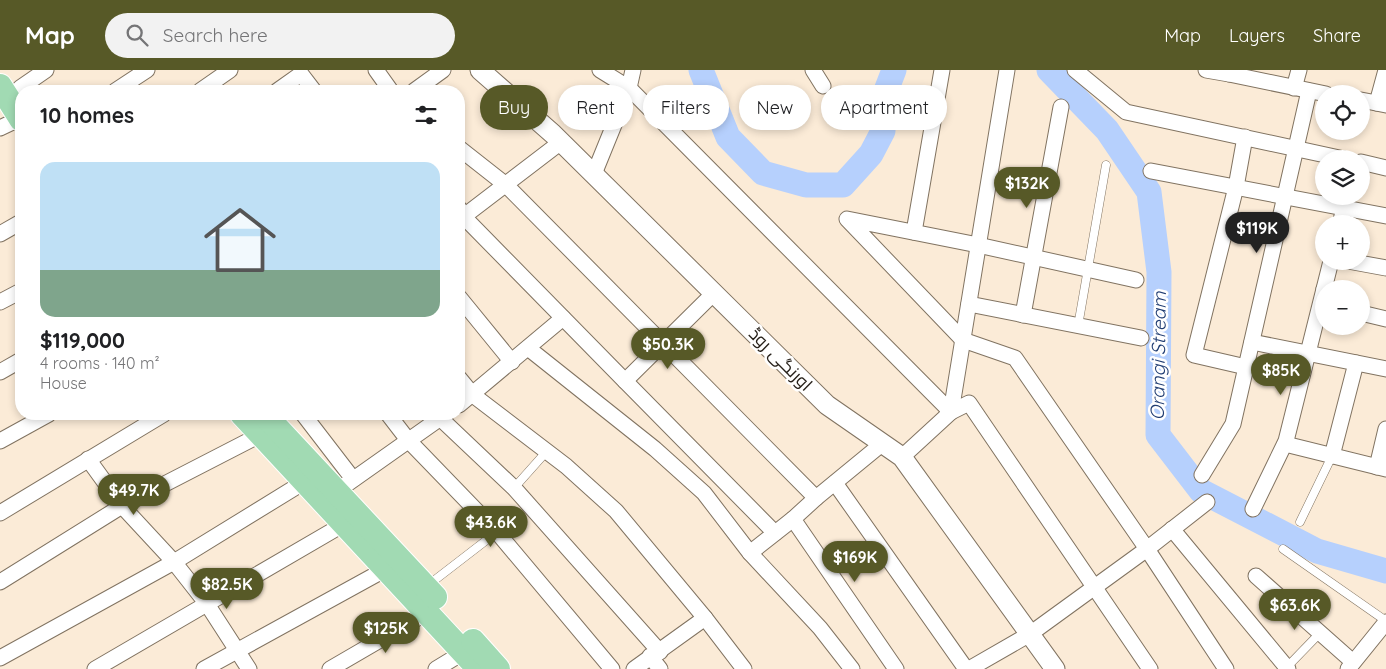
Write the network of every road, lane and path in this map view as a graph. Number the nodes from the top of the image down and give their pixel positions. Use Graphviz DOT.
graph roads {
  1 [pos="46,70"];
  2 [pos="147,70"];
  3 [pos="230,70"];
  4 [pos="376,70"];
  5 [pos="443,70"];
  6 [pos="480,70"];
  7 [pos="600,70"];
  8 [pos="633,70"];
  9 [pos="813,70"];
  10 [pos="942,70"];
  11 [pos="1007,70"];
  12 [pos="1075,70"];
  13 [pos="1206,70"];
  14 [pos="1299,70"];
  15 [pos="1386,70"];
  16 [pos="303,72"];
  17 [pos="1228,72"];
  18 [pos="13,84"];
  19 [pos="124,85"];
  20 [pos="209,85"];
  21 [pos="285,85"];
  22 [pos="311,85"];
  23 [pos="387,85"];
  24 [pos="422,85"];
  25 [pos="624,85"];
  26 [pos="630,85"];
  27 [pos="822,85"];
  28 [pos="1294,88"];
  29 [pos="1310,91"];
  30 [pos="633,92"];
  31 [pos="1315,92"];
  32 [pos="1382,104"];
  33 [pos="1061,107"];
  34 [pos="15,121"];
  35 [pos="0,128"];
  36 [pos="612,130"];
  37 [pos="1246,137"];
  38 [pos="562,142"];
  39 [pos="1296,148"];
  40 [pos="1315,152"];
  41 [pos="465,153"];
  42 [pos="1370,164"];
  43 [pos="1106,165"];
  44 [pos="1386,168"];
  45 [pos="1151,171"];
  46 [pos="594,174"];
  47 [pos="506,185"];
  48 [pos="1236,187"];
  49 [pos="1285,197"];
  50 [pos="1344,208"];
  51 [pos="465,212"];
  52 [pos="1342,215"];
  53 [pos="1386,216"];
  54 [pos="465,220"];
  55 [pos="15,225"];
  56 [pos="914,232"];
  57 [pos="0,234"];
  58 [pos="978,245"];
  59 [pos="1033,257"];
  60 [pos="1370,265"];
  61 [pos="1386,268"];
  62 [pos="1088,269"];
  63 [pos="1136,280"];
  64 [pos="714,293"];
  65 [pos="15,294"];
  66 [pos="0,302"];
  67 [pos="465,303"];
  68 [pos="969,304"];
  69 [pos="1023,315"];
  70 [pos="1370,315"];
  71 [pos="563,318"];
  72 [pos="1386,319"];
  73 [pos="1078,326"];
  74 [pos="1315,327"];
  75 [pos="1141,338"];
  76 [pos="963,340"];
  77 [pos="1252,342"];
  78 [pos="662,344"];
  79 [pos="528,348"];
  80 [pos="1308,353"];
  81 [pos="512,362"];
  82 [pos="15,363"];
  83 [pos="1356,363"];
  84 [pos="1246,367"];
  85 [pos="1386,369"];
  86 [pos="0,372"];
  87 [pos="625,381"];
  88 [pos="465,385"];
  89 [pos="473,395"];
  90 [pos="465,401"];
  91 [pos="951,412"];
  92 [pos="38,420"];
  93 [pos="154,420"];
  94 [pos="307,420"];
  95 [pos="393,420"];
  96 [pos="437,420"];
  97 [pos="447,420"];
  98 [pos="262,424"];
  99 [pos="1386,430"];
  100 [pos="408,440"];
  101 [pos="0,442"];
  102 [pos="883,443"];
  103 [pos="1284,444"];
  104 [pos="547,451"];
  105 [pos="1332,456"];
  106 [pos="902,457"];
  107 [pos="88,460"];
  108 [pos="1381,468"];
  109 [pos="1202,475"];
  110 [pos="304,482"];
  111 [pos="835,482"];
  112 [pos="345,485"];
  113 [pos="514,488"];
  114 [pos="816,498"];
  115 [pos="1207,502"];
  116 [pos="122,506"];
  117 [pos="1253,509"];
  118 [pos="0,513"];
  119 [pos="792,519"];
  120 [pos="1300,522"];
  121 [pos="344,524"];
  122 [pos="1172,529"];
  123 [pos="497,532"];
  124 [pos="775,533"];
  125 [pos="1283,549"];
  126 [pos="1147,550"];
  127 [pos="750,553"];
  128 [pos="174,562"];
  129 [pos="386,569"];
  130 [pos="1256,576"];
  131 [pos="0,582"];
  132 [pos="1094,586"];
  133 [pos="426,587"];
  134 [pos="207,604"];
  135 [pos="428,612"];
  136 [pos="705,618"];
  137 [pos="1386,622"];
  138 [pos="1320,633"];
  139 [pos="1030,634"];
  140 [pos="238,650"];
  141 [pos="655,654"];
  142 [pos="0,658"];
  143 [pos="472,661"];
  144 [pos="1351,666"];
  145 [pos="1287,668"];
  146 [pos="95,669"];
  147 [pos="204,669"];
  148 [pos="249,669"];
  149 [pos="330,669"];
  150 [pos="436,669"];
  151 [pos="498,669"];
  152 [pos="612,669"];
  153 [pos="634,669"];
  154 [pos="660,669"];
  155 [pos="744,669"];
  156 [pos="852,669"];
  157 [pos="896,669"];
  158 [pos="967,669"];
  159 [pos="1055,669"];
  160 [pos="1150,669"];
  161 [pos="1226,669"];
  1 -- 18 [label="street"];
  2 -- 19 [label="street"];
  3 -- 20 [label="street"];
  4 -- 23 [label="street"];
  5 -- 24 [label="street"];
  6 -- 38 [label="street, اورنگی روڈ"];
  7 -- 25 [label="street"];
  8 -- 26 [label="street"];
  9 -- 27 [label="street"];
  10 -- 56 [label="street"];
  11 -- 58 [label="street"];
  12 -- 37 [label="street"];
  13 -- 17 [label="street"];
  14 -- 28 [label="street"];
  15 -- 32 [label="street"];
  16 -- 21 [label="street"];
  16 -- 22 [label="street"];
  17 -- 28 [label="street"];
  28 -- 29 [label="street"];
  29 -- 31 [label="street"];
  29 -- 39 [label="street"];
  30 -- 91 [label="street"];
  33 -- 59 [label="street"];
  34 -- 35 [label="street"];
  36 -- 46 [label="street"];
  37 -- 39 [label="street"];
  37 -- 48 [label="street"];
  38 -- 46 [label="street, اورنگی روڈ"];
  38 -- 47 [label="street"];
  39 -- 40 [label="street"];
  39 -- 49 [label="street"];
  41 -- 47 [label="street"];
  42 -- 44 [label="street"];
  43 -- 62 [label="lane"];
  45 -- 48 [label="street"];
  46 -- 64 [label="street, اورنگی روڈ"];
  47 -- 51 [label="street"];
  47 -- 78 [label="street"];
  48 -- 49 [label="street"];
  48 -- 84 [label="street"];
  49 -- 50 [label="street"];
  49 -- 77 [label="street"];
  50 -- 52 [label="street"];
  50 -- 53 [label="street"];
  54 -- 71 [label="street"];
  55 -- 57 [label="street"];
  56 -- 58 [label="street"];
  56 -- 76 [label="street"];
  58 -- 59 [label="street"];
  58 -- 68 [label="street"];
  59 -- 62 [label="street"];
  59 -- 69 [label="street"];
  60 -- 61 [label="street"];
  62 -- 63 [label="street"];
  62 -- 73 [label="lane"];
  64 -- 78 [label="street"];
  64 -- 102 [label="street, اورنگی روڈ"];
  65 -- 66 [label="street"];
  67 -- 81 [label="street"];
  68 -- 69 [label="street"];
  68 -- 76 [label="street"];
  69 -- 73 [label="street"];
  70 -- 72 [label="street"];
  71 -- 79 [label="street"];
  71 -- 87 [label="street"];
  73 -- 75 [label="street"];
  74 -- 80 [label="street"];
  76 -- 91 [label="street"];
  76 -- 126 [label="street"];
  77 -- 80 [label="street"];
  77 -- 84 [label="street"];
  78 -- 87 [label="street"];
  78 -- 114 [label="street"];
  79 -- 81 [label="street"];
  79 -- 127 [label="street"];
  80 -- 83 [label="street"];
  80 -- 103 [label="street"];
  81 -- 89 [label="street"];
  82 -- 86 [label="street"];
  83 -- 85 [label="street"];
  83 -- 105 [label="street"];
  84 -- 109 [label="street"];
  87 -- 124 [label="street"];
  88 -- 89 [label="street"];
  89 -- 90 [label="street"];
  89 -- 104 [label="street"];
  91 -- 106 [label="street"];
  91 -- 132 [label="street"];
  92 -- 101 [label="street"];
  93 -- 107 [label="street"];
  94 -- 112 [label="street"];
  95 -- 100 [label="street"];
  96 -- 100 [label="street"];
  97 -- 113 [label="street"];
  98 -- 110 [label="main road"];
  98 -- 112 [label="main road"];
  98 -- 116 [label="street"];
  99 -- 108 [label="street"];
  100 -- 112 [label="street"];
  100 -- 123 [label="street"];
  102 -- 106 [label="street, اورنگی روڈ"];
  102 -- 111 [label="street"];
  103 -- 105 [label="street"];
  103 -- 117 [label="street"];
  104 -- 113 [label="lane"];
  104 -- 136 [label="street"];
  105 -- 108 [label="street"];
  105 -- 120 [label="lane"];
  106 -- 139 [label="street, اورنگی روڈ"];
  107 -- 116 [label="street"];
  107 -- 118 [label="street"];
  110 -- 121 [label="main road"];
  110 -- 128 [label="street"];
  111 -- 114 [label="street"];
  111 -- 158 [label="street"];
  112 -- 133 [label="main road"];
  113 -- 141 [label="street"];
  114 -- 119 [label="street"];
  115 -- 122 [label="street"];
  116 -- 128 [label="street"];
  116 -- 131 [label="street"];
  119 -- 124 [label="street"];
  119 -- 157 [label="street"];
  121 -- 129 [label="main road"];
  121 -- 134 [label="street"];
  122 -- 126 [label="street"];
  122 -- 145 [label="street"];
  123 -- 133 [label="lane"];
  123 -- 152 [label="street"];
  124 -- 127 [label="street"];
  125 -- 137 [label="lane"];
  126 -- 132 [label="street"];
  126 -- 161 [label="street"];
  127 -- 156 [label="street"];
  128 -- 134 [label="street"];
  128 -- 142 [label="street"];
  129 -- 135 [label="main road"];
  129 -- 140 [label="street"];
  130 -- 138 [label="street"];
  132 -- 139 [label="street"];
  132 -- 160 [label="street"];
  133 -- 151 [label="main road"];
  134 -- 140 [label="street"];
  134 -- 146 [label="street"];
  135 -- 143 [label="main road"];
  135 -- 149 [label="street"];
  136 -- 141 [label="street"];
  136 -- 155 [label="street"];
  137 -- 144 [label="street"];
  138 -- 144 [label="street"];
  138 -- 145 [label="lane"];
  139 -- 158 [label="street"];
  139 -- 159 [label="street, اورنگی روڈ"];
  140 -- 147 [label="street"];
  140 -- 148 [label="street"];
  141 -- 153 [label="street"];
  141 -- 154 [label="street"];
  143 -- 150 [label="street"];
}
